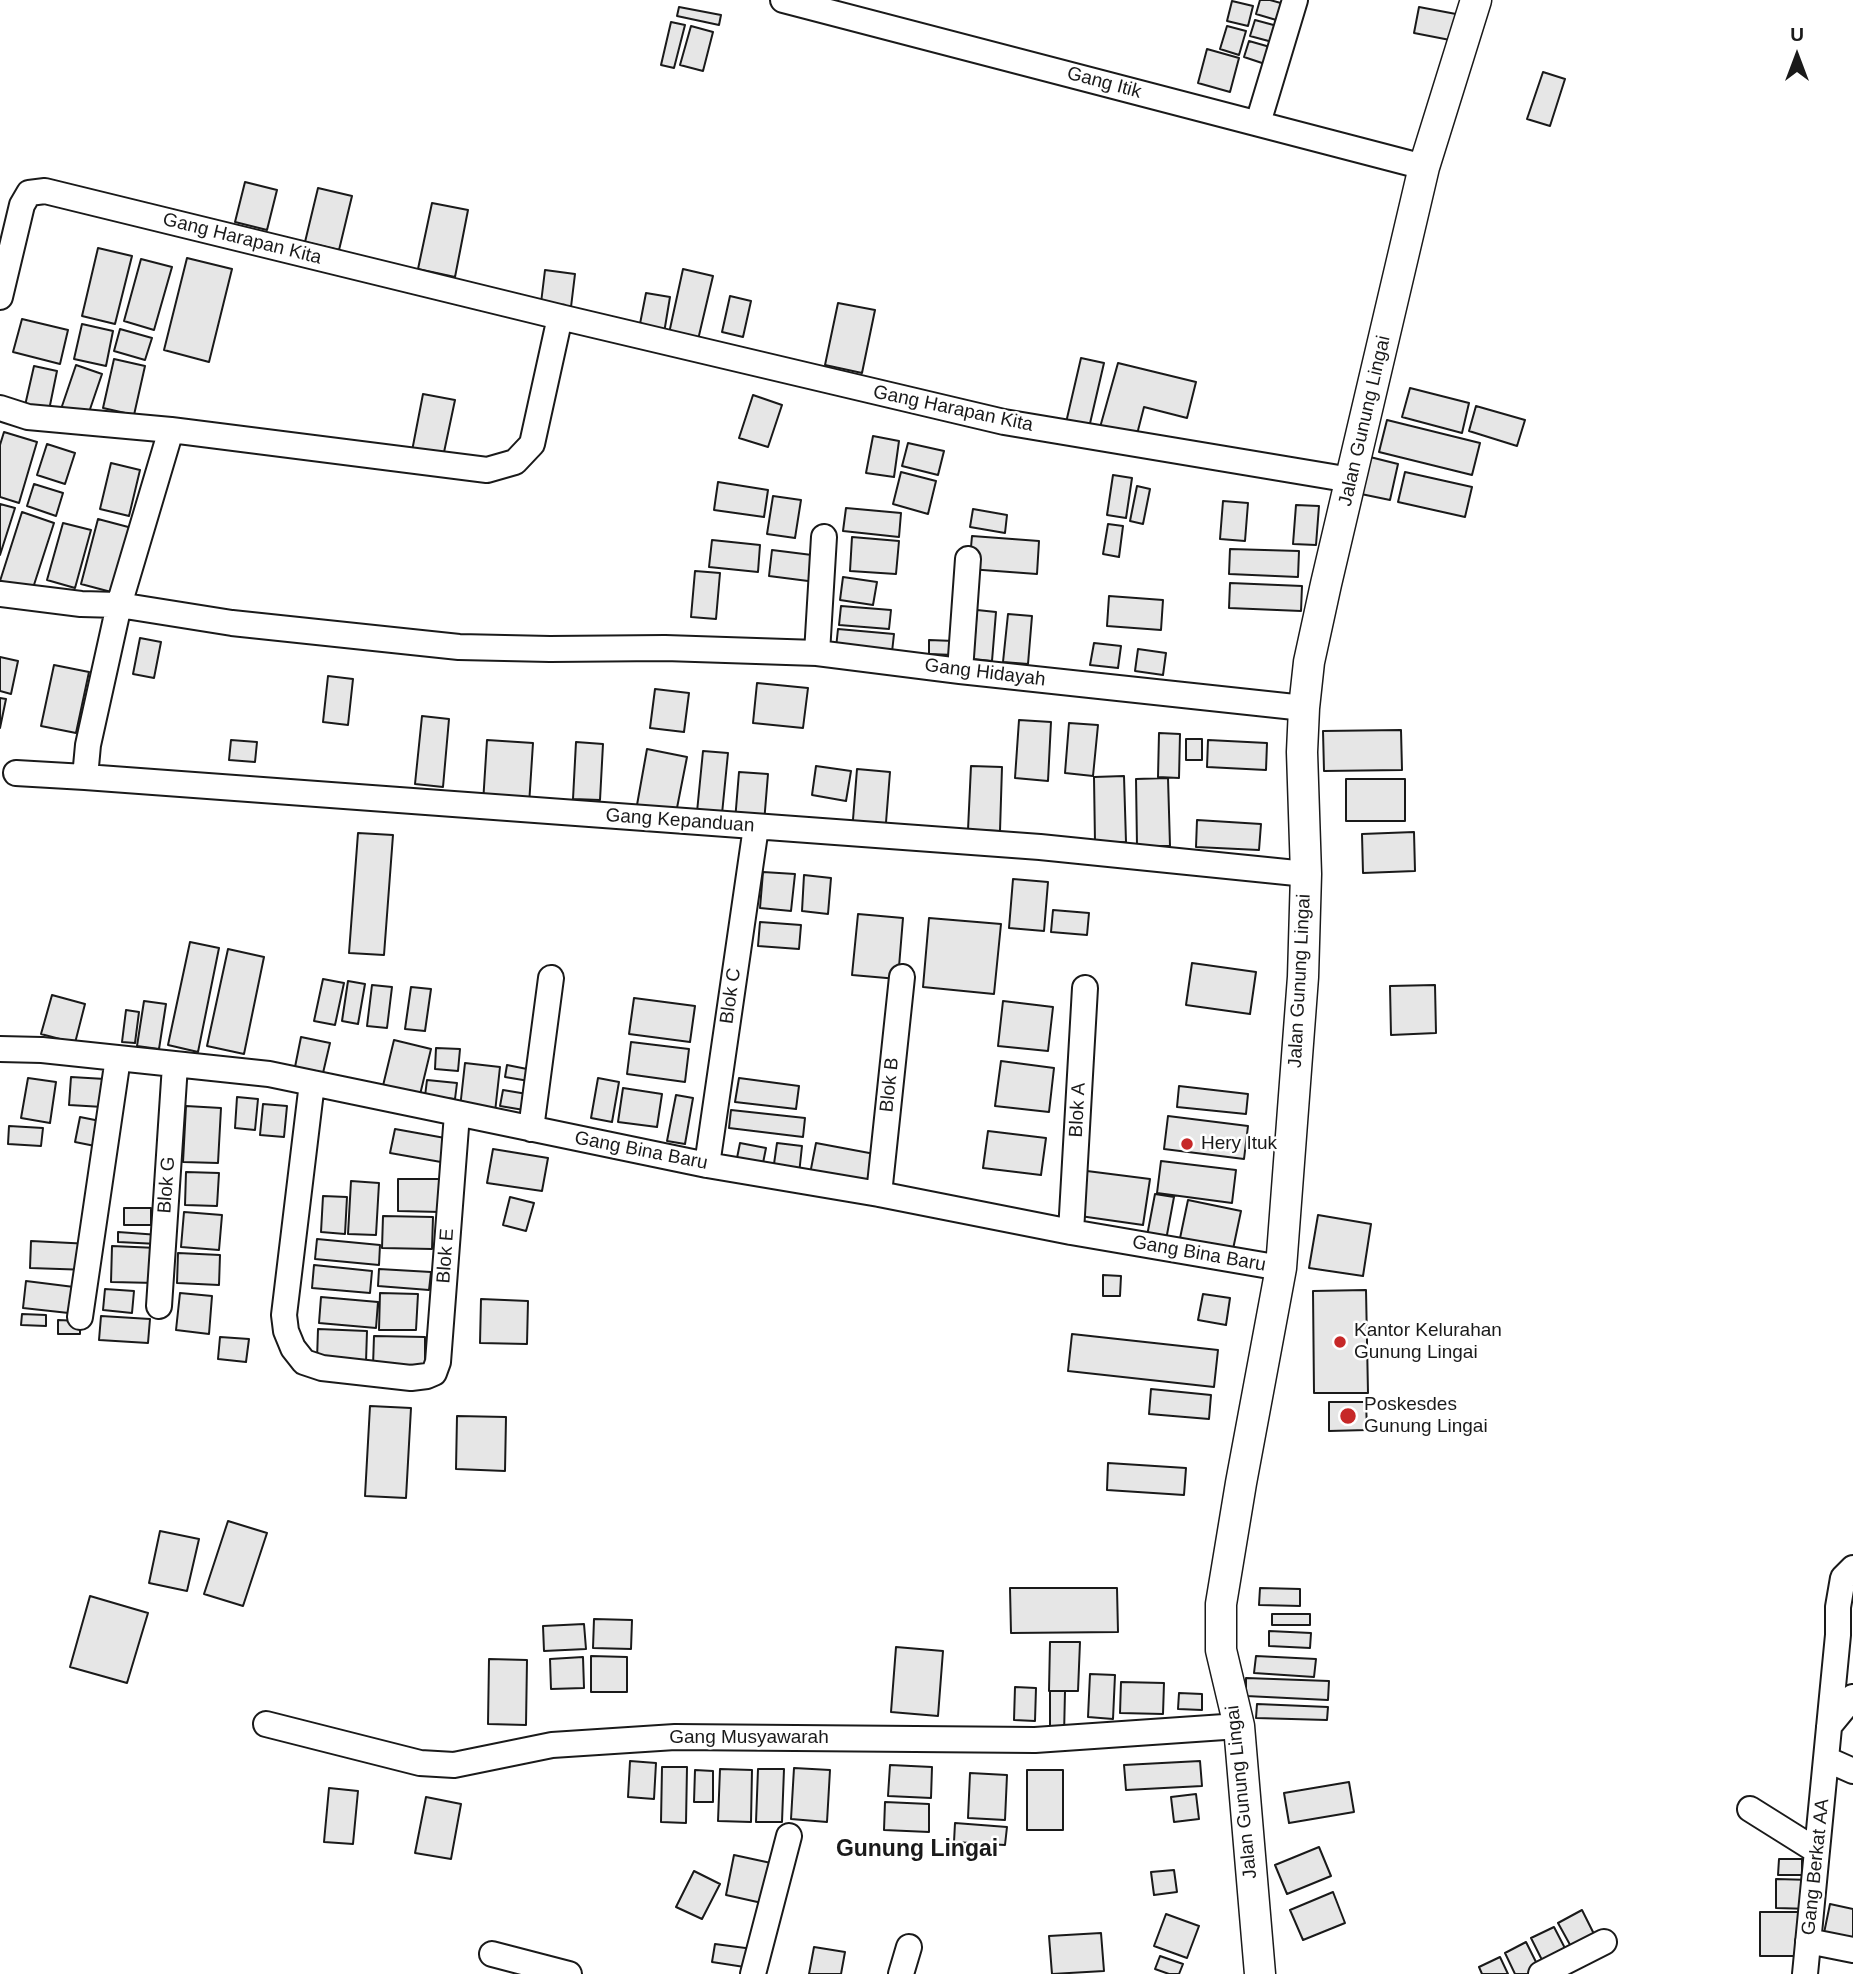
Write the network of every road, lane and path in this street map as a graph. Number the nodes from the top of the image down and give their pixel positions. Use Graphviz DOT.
graph roads {
  1 [pos="783,0"];
  2 [pos="1295,0"];
  3 [pos="1476,0"];
  4 [pos="1258,123"];
  5 [pos="1424,167"];
  6 [pos="0,298"];
  7 [pos="560,317"];
  8 [pos="0,408"];
  9 [pos="171,430"];
  10 [pos="1351,480"];
  11 [pos="824,537"];
  12 [pos="968,559"];
  13 [pos="0,594"];
  14 [pos="120,605"];
  15 [pos="817,653"];
  16 [pos="960,671"];
  17 [pos="1304,708"];
  18 [pos="16,773"];
  19 [pos="85,777"];
  20 [pos="756,827"];
  21 [pos="1306,874"];
  22 [pos="902,977"];
  23 [pos="551,978"];
  24 [pos="1086,988"];
  25 [pos="0,1049"];
  26 [pos="118,1058"];
  27 [pos="175,1065"];
  28 [pos="312,1083"];
  29 [pos="457,1114"];
  30 [pos="531,1129"];
  31 [pos="707,1165"];
  32 [pos="879,1194"];
  33 [pos="1071,1232"];
  34 [pos="1281,1268"];
  35 [pos="159,1306"];
  36 [pos="80,1317"];
  37 [pos="1853,1568"];
  38 [pos="1853,1696"];
  39 [pos="266,1724"];
  40 [pos="1239,1726"];
  41 [pos="1829,1726"];
  42 [pos="1826,1759"];
  43 [pos="1853,1770"];
  44 [pos="1750,1809"];
  45 [pos="789,1836"];
  46 [pos="1817,1851"];
  47 [pos="1808,1941"];
  48 [pos="1604,1942"];
  49 [pos="909,1947"];
  50 [pos="1853,1950"];
  51 [pos="492,1954"];
  52 [pos="569,1974"];
  53 [pos="753,1974"];
  54 [pos="901,1974"];
  55 [pos="1260,1974"];
  56 [pos="1541,1974"];
  57 [pos="1805,1974"];
  1 -- 4 [label="street, Gang Itik"];
  2 -- 4 [label="street"];
  3 -- 5 [label="street, Jalan Gunung Lingai"];
  4 -- 5 [label="street, Gang Itik"];
  5 -- 10 [label="street, Jalan Gunung Lingai"];
  6 -- 7 [label="street, Gang Harapan Kita"];
  7 -- 9 [label="street"];
  7 -- 10 [label="street, Gang Harapan Kita"];
  8 -- 9 [label="street"];
  9 -- 14 [label="street"];
  10 -- 17 [label="street, Jalan Gunung Lingai"];
  11 -- 15 [label="street"];
  12 -- 16 [label="street"];
  13 -- 14 [label="street, Gang Hidayah"];
  14 -- 15 [label="street, Gang Hidayah"];
  14 -- 19 [label="street"];
  15 -- 16 [label="street, Gang Hidayah"];
  16 -- 17 [label="street, Gang Hidayah"];
  17 -- 21 [label="street, Jalan Gunung Lingai"];
  18 -- 19 [label="street, Gang Kepanduan"];
  19 -- 20 [label="street, Gang Kepanduan"];
  20 -- 21 [label="street, Gang Kepanduan"];
  20 -- 31 [label="street, Blok C"];
  21 -- 34 [label="street, Jalan Gunung Lingai"];
  22 -- 32 [label="street, Blok B"];
  23 -- 30 [label="street"];
  24 -- 33 [label="street, Blok A"];
  25 -- 26 [label="street, Gang Bina Baru"];
  26 -- 27 [label="street, Gang Bina Baru"];
  26 -- 36 [label="street"];
  27 -- 28 [label="street, Gang Bina Baru"];
  27 -- 35 [label="street, Blok G"];
  28 -- 29 [label="street, Gang Bina Baru"];
  28 -- 29 [label="street, Blok E"];
  29 -- 30 [label="street, Gang Bina Baru"];
  30 -- 31 [label="street, Gang Bina Baru"];
  31 -- 32 [label="street, Gang Bina Baru"];
  32 -- 33 [label="street, Gang Bina Baru"];
  33 -- 34 [label="street, Gang Bina Baru"];
  34 -- 40 [label="street, Jalan Gunung Lingai"];
  37 -- 41 [label="street, Gang Berkat AA"];
  38 -- 41 [label="street"];
  39 -- 40 [label="street, Gang Musyawarah"];
  40 -- 55 [label="street, Jalan Gunung Lingai"];
  41 -- 42 [label="street, Gang Berkat AA"];
  42 -- 43 [label="street"];
  42 -- 46 [label="street, Gang Berkat AA"];
  44 -- 46 [label="street"];
  45 -- 53 [label="street"];
  46 -- 47 [label="street, Gang Berkat AA"];
  47 -- 50 [label="street"];
  47 -- 57 [label="street, Gang Berkat AA"];
  48 -- 56 [label="street"];
  49 -- 54 [label="street"];
  51 -- 52 [label="street"];
}
